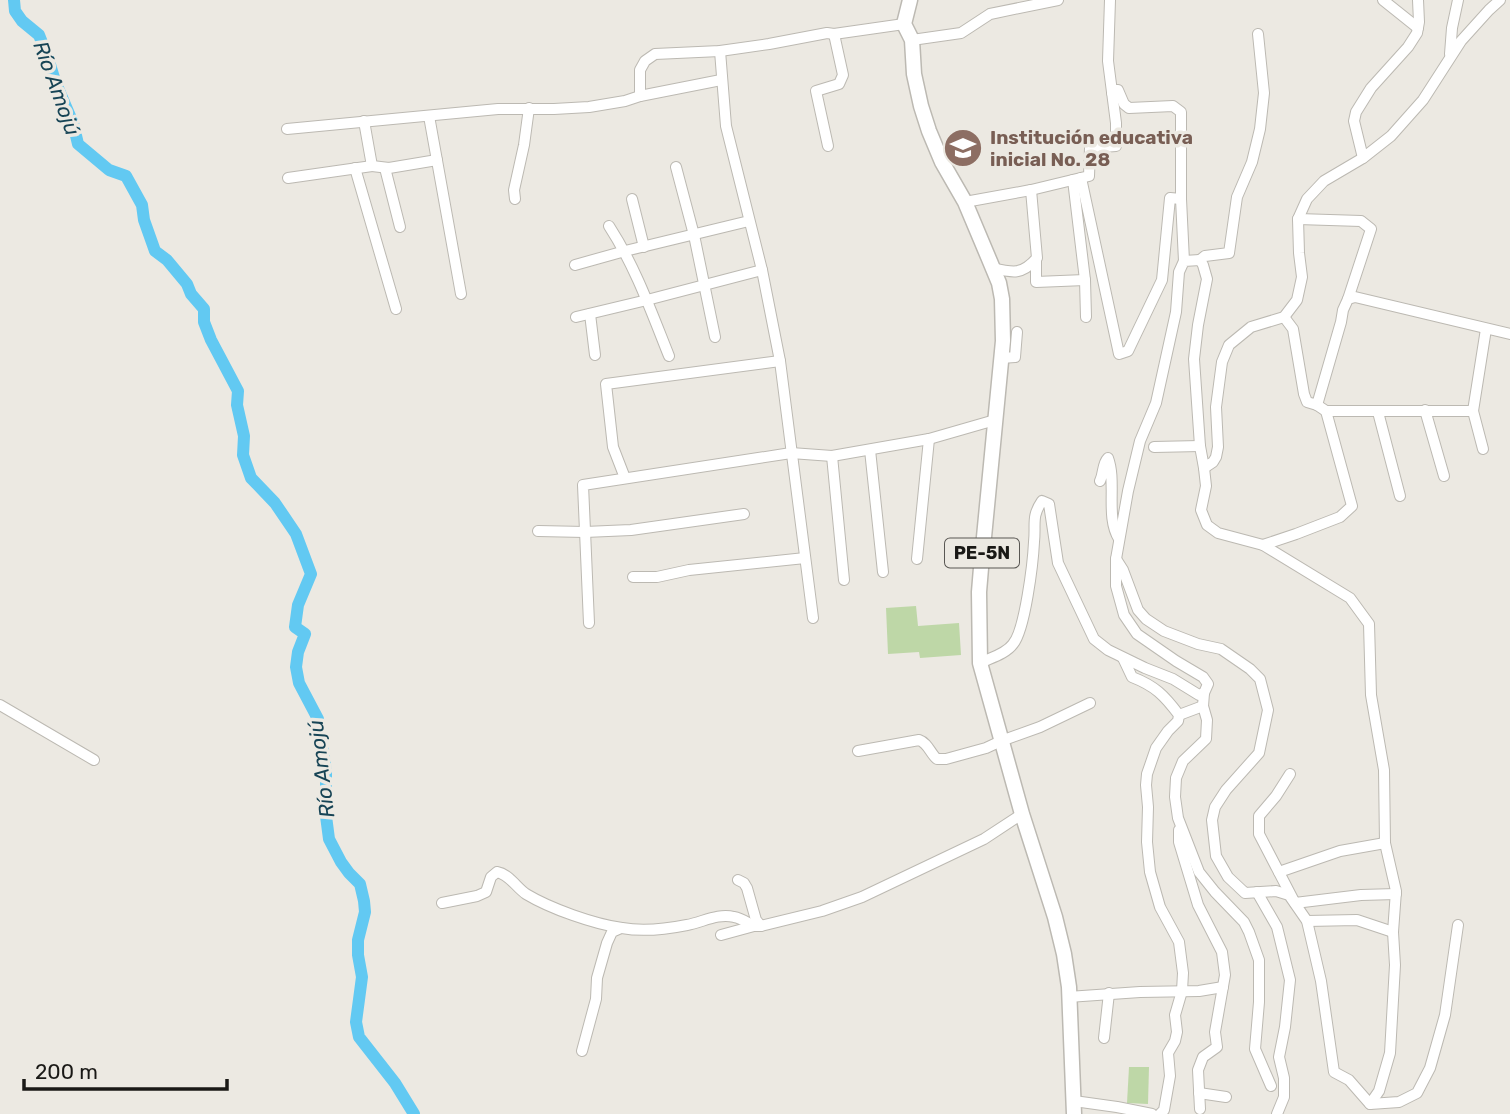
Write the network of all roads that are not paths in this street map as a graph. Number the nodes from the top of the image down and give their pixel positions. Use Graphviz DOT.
graph roads {
  1 [pos="910,0"];
  2 [pos="1058,0"];
  3 [pos="1110,0"];
  4 [pos="1383,0"];
  5 [pos="1418,0"];
  6 [pos="1458,0"];
  7 [pos="1500,0"];
  8 [pos="904,24"];
  9 [pos="1418,28"];
  10 [pos="834,34"];
  11 [pos="1258,34"];
  12 [pos="912,40"];
  13 [pos="720,51"];
  14 [pos="1450,58"];
  15 [pos="721,80"];
  16 [pos="640,96"];
  17 [pos="534,108"];
  18 [pos="429,116"];
  19 [pos="364,121"];
  20 [pos="1116,123"];
  21 [pos="287,129"];
  22 [pos="828,146"];
  23 [pos="1363,158"];
  24 [pos="437,160"];
  25 [pos="372,166"];
  26 [pos="676,167"];
  27 [pos="355,168"];
  28 [pos="385,168"];
  29 [pos="288,178"];
  30 [pos="1077,179"];
  31 [pos="1031,190"];
  32 [pos="515,199"];
  33 [pos="632,199"];
  34 [pos="1181,199"];
  35 [pos="965,202"];
  36 [pos="1298,219"];
  37 [pos="749,221"];
  38 [pos="609,226"];
  39 [pos="400,227"];
  40 [pos="694,235"];
  41 [pos="644,247"];
  42 [pos="625,251"];
  43 [pos="1035,260"];
  44 [pos="1199,260"];
  45 [pos="1184,261"];
  46 [pos="575,265"];
  47 [pos="993,268"];
  48 [pos="762,270"];
  49 [pos="1084,280"];
  50 [pos="705,285"];
  51 [pos="461,294"];
  52 [pos="1348,299"];
  53 [pos="647,300"];
  54 [pos="396,309"];
  55 [pos="590,314"];
  56 [pos="576,317"];
  57 [pos="1086,317"];
  58 [pos="1283,317"];
  59 [pos="1486,329"];
  60 [pos="1017,332"];
  61 [pos="1510,334"];
  62 [pos="715,337"];
  63 [pos="595,355"];
  64 [pos="669,356"];
  65 [pos="1001,358"];
  66 [pos="780,361"];
  67 [pos="1321,408"];
  68 [pos="1425,410"];
  69 [pos="1473,411"];
  70 [pos="1378,412"];
  71 [pos="995,420"];
  72 [pos="929,439"];
  73 [pos="1200,446"];
  74 [pos="1154,447"];
  75 [pos="1483,449"];
  76 [pos="870,450"];
  77 [pos="792,453"];
  78 [pos="832,456"];
  79 [pos="1204,468"];
  80 [pos="1444,476"];
  81 [pos="625,478"];
  82 [pos="1100,481"];
  83 [pos="1400,496"];
  84 [pos="744,514"];
  85 [pos="538,531"];
  86 [pos="585,532"];
  87 [pos="1119,539"];
  88 [pos="1263,545"];
  89 [pos="805,558"];
  90 [pos="917,559"];
  91 [pos="1116,559"];
  92 [pos="884,572"];
  93 [pos="633,578"];
  94 [pos="844,580"];
  95 [pos="813,618"];
  96 [pos="589,623"];
  97 [pos="1122,658"];
  98 [pos="980,663"];
  99 [pos="1204,693"];
  100 [pos="1090,703"];
  101 [pos="0,705"];
  102 [pos="1203,706"];
  103 [pos="1180,715"];
  104 [pos="1001,741"];
  105 [pos="858,751"];
  106 [pos="94,760"];
  107 [pos="1290,775"];
  108 [pos="1022,814"];
  109 [pos="1178,818"];
  110 [pos="1385,843"];
  111 [pos="1279,872"];
  112 [pos="738,880"];
  113 [pos="1215,892"];
  114 [pos="1257,892"];
  115 [pos="1245,893"];
  116 [pos="1396,894"];
  117 [pos="442,903"];
  118 [pos="1295,903"];
  119 [pos="1307,921"];
  120 [pos="1458,925"];
  121 [pos="758,926"];
  122 [pos="621,928"];
  123 [pos="1393,932"];
  124 [pos="721,935"];
  125 [pos="1223,987"];
  126 [pos="1182,991"];
  127 [pos="1108,993"];
  128 [pos="1068,997"];
  129 [pos="1104,1038"];
  130 [pos="582,1051"];
  131 [pos="1271,1086"];
  132 [pos="1199,1093"];
  133 [pos="1226,1097"];
  134 [pos="1370,1104"];
  135 [pos="1074,1107"];
  136 [pos="1200,1109"];
  137 [pos="1152,1114"];
  138 [pos="1160,1114"];
  139 [pos="1277,1114"];
  1 -- 8 [label="highway"];
  2 -- 12 [label="street"];
  3 -- 20 [label="street"];
  4 -- 9 [label="street"];
  5 -- 9 [label="street"];
  6 -- 14 [label="street"];
  7 -- 14 [label="street"];
  8 -- 10 [label="street"];
  8 -- 12 [label="highway, PE-5N"];
  9 -- 23 [label="street"];
  10 -- 13 [label="street"];
  10 -- 22 [label="street"];
  11 -- 44 [label="street"];
  12 -- 35 [label="highway, PE-5N"];
  13 -- 15 [label="street"];
  13 -- 16 [label="street"];
  14 -- 23 [label="street"];
  15 -- 16 [label="street"];
  15 -- 37 [label="street"];
  16 -- 17 [label="street"];
  17 -- 18 [label="street"];
  17 -- 32 [label="street"];
  18 -- 19 [label="street"];
  18 -- 24 [label="street"];
  19 -- 21 [label="street"];
  19 -- 25 [label="street"];
  20 -- 30 [label="street"];
  20 -- 34 [label="street"];
  23 -- 36 [label="street"];
  24 -- 28 [label="street"];
  24 -- 51 [label="street"];
  25 -- 27 [label="street"];
  25 -- 28 [label="street"];
  26 -- 40 [label="street"];
  27 -- 29 [label="street"];
  27 -- 54 [label="street"];
  28 -- 39 [label="street"];
  30 -- 31 [label="street"];
  30 -- 34 [label="street"];
  30 -- 49 [label="street"];
  31 -- 35 [label="street"];
  31 -- 43 [label="street"];
  33 -- 41 [label="street"];
  34 -- 45 [label="street"];
  35 -- 47 [label="highway, PE-5N"];
  36 -- 52 [label="street"];
  36 -- 58 [label="street"];
  37 -- 40 [label="street"];
  37 -- 48 [label="street"];
  38 -- 42 [label="street"];
  40 -- 41 [label="street"];
  40 -- 50 [label="street"];
  41 -- 42 [label="street"];
  42 -- 46 [label="street"];
  42 -- 53 [label="street"];
  43 -- 47 [label="street"];
  43 -- 49 [label="street"];
  44 -- 45 [label="street"];
  44 -- 73 [label="street"];
  45 -- 87 [label="street"];
  47 -- 65 [label="highway, PE-5N"];
  48 -- 50 [label="street"];
  48 -- 66 [label="street"];
  49 -- 57 [label="street"];
  50 -- 53 [label="street"];
  50 -- 62 [label="street"];
  52 -- 59 [label="street"];
  52 -- 67 [label="street"];
  53 -- 55 [label="street"];
  53 -- 64 [label="street"];
  55 -- 56 [label="street"];
  55 -- 63 [label="street"];
  58 -- 67 [label="street"];
  58 -- 79 [label="street"];
  59 -- 61 [label="street"];
  59 -- 69 [label="street"];
  60 -- 65 [label="street"];
  65 -- 71 [label="highway, PE-5N"];
  66 -- 77 [label="street"];
  66 -- 81 [label="street"];
  67 -- 70 [label="street"];
  67 -- 88 [label="street"];
  68 -- 69 [label="street"];
  68 -- 70 [label="street"];
  68 -- 80 [label="street"];
  69 -- 75 [label="street"];
  70 -- 83 [label="street"];
  71 -- 72 [label="street"];
  71 -- 98 [label="highway, PE-5N"];
  72 -- 76 [label="street"];
  72 -- 90 [label="street"];
  73 -- 74 [label="street"];
  73 -- 79 [label="street"];
  76 -- 78 [label="street"];
  76 -- 92 [label="street"];
  77 -- 78 [label="street"];
  77 -- 81 [label="street"];
  77 -- 89 [label="street"];
  78 -- 94 [label="street"];
  79 -- 88 [label="street"];
  81 -- 86 [label="street"];
  82 -- 87 [label="street"];
  84 -- 86 [label="street"];
  85 -- 86 [label="street"];
  86 -- 96 [label="street"];
  87 -- 91 [label="street"];
  88 -- 110 [label="street"];
  89 -- 93 [label="street"];
  89 -- 95 [label="street"];
  91 -- 99 [label="street"];
  91 -- 115 [label="street"];
  97 -- 98 [label="street"];
  97 -- 99 [label="street"];
  97 -- 103 [label="street"];
  98 -- 104 [label="highway, PE-5N"];
  99 -- 102 [label="street"];
  100 -- 104 [label="street"];
  101 -- 106 [label="street"];
  102 -- 103 [label="street"];
  102 -- 109 [label="street"];
  103 -- 126 [label="street"];
  104 -- 105 [label="street"];
  104 -- 108 [label="highway, PE-5N"];
  107 -- 111 [label="street"];
  108 -- 121 [label="street"];
  108 -- 128 [label="highway, PE-5N"];
  109 -- 113 [label="street"];
  109 -- 125 [label="street"];
  110 -- 111 [label="street"];
  110 -- 116 [label="street"];
  111 -- 118 [label="street"];
  112 -- 121 [label="street"];
  113 -- 115 [label="street"];
  113 -- 131 [label="street"];
  114 -- 115 [label="street"];
  114 -- 118 [label="street"];
  114 -- 139 [label="street"];
  116 -- 118 [label="street"];
  116 -- 123 [label="street"];
  117 -- 122 [label="street"];
  118 -- 119 [label="street"];
  119 -- 123 [label="street"];
  119 -- 134 [label="street"];
  120 -- 134 [label="street"];
  121 -- 122 [label="street"];
  121 -- 124 [label="street"];
  122 -- 130 [label="street"];
  123 -- 134 [label="street"];
  125 -- 126 [label="street"];
  125 -- 132 [label="street"];
  126 -- 127 [label="street"];
  126 -- 138 [label="street"];
  127 -- 128 [label="street"];
  127 -- 129 [label="street"];
  128 -- 135 [label="highway, PE-5N"];
  132 -- 133 [label="street"];
  132 -- 136 [label="street"];
  135 -- 137 [label="street"];
}
